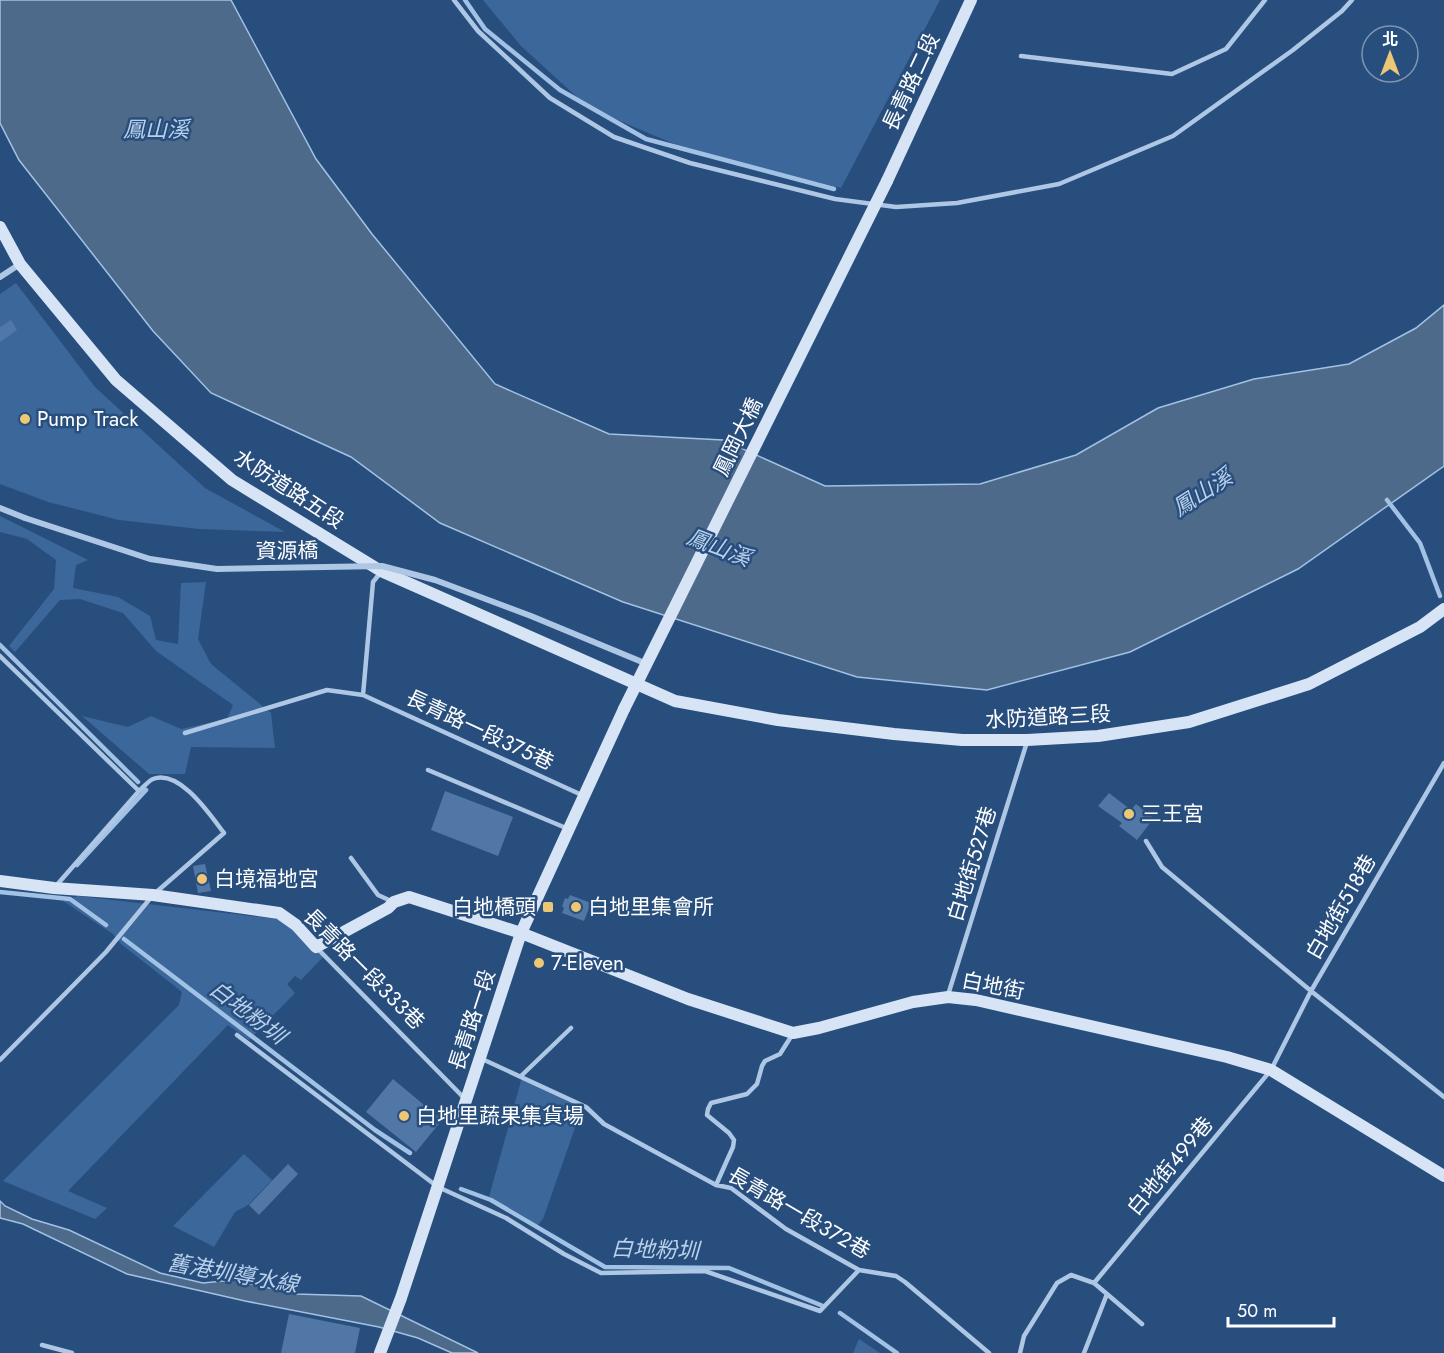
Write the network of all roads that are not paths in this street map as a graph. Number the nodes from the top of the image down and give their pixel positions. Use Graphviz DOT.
graph roads {
  1 [pos="454,0"];
  2 [pos="971,0"];
  3 [pos="1265,0"];
  4 [pos="1352,0"];
  5 [pos="1021,56"];
  6 [pos="887,181"];
  7 [pos="0,227"];
  8 [pos="20,264"];
  9 [pos="0,277"];
  10 [pos="0,508"];
  11 [pos="381,571"];
  12 [pos="1444,609"];
  13 [pos="0,656"];
  14 [pos="647,664"];
  15 [pos="634,683"];
  16 [pos="363,695"];
  17 [pos="624,709"];
  18 [pos="185,733"];
  19 [pos="1027,740"];
  20 [pos="1444,763"];
  21 [pos="428,770"];
  22 [pos="139,791"];
  23 [pos="584,796"];
  24 [pos="569,829"];
  25 [pos="1146,841"];
  26 [pos="351,858"];
  27 [pos="0,882"];
  28 [pos="54,888"];
  29 [pos="153,895"];
  30 [pos="394,902"];
  31 [pos="521,933"];
  32 [pos="316,947"];
  33 [pos="1311,991"];
  34 [pos="948,997"];
  35 [pos="571,1028"];
  36 [pos="793,1033"];
  37 [pos="237,1035"];
  38 [pos="480,1058"];
  39 [pos="0,1060"];
  40 [pos="1271,1070"];
  41 [pos="521,1076"];
  42 [pos="1444,1097"];
  43 [pos="466,1100"];
  44 [pos="1444,1176"];
  45 [pos="716,1185"];
  46 [pos="438,1187"];
  47 [pos="859,1270"];
  48 [pos="1094,1283"];
  49 [pos="1107,1294"];
  50 [pos="1142,1324"];
  51 [pos="42,1345"];
  52 [pos="72,1353"];
  53 [pos="380,1353"];
  54 [pos="989,1353"];
  55 [pos="1020,1353"];
  56 [pos="1084,1353"];
  1 -- 4 [label="lane"];
  2 -- 6 [label="street, 長青路二段"];
  3 -- 5 [label="lane"];
  6 -- 14 [label="street, 鳳岡大橋, bridge"];
  7 -- 8 [label="street, 水防道路五段"];
  8 -- 9 [label="street"];
  8 -- 11 [label="street, 水防道路五段"];
  10 -- 14 [label="street, 資源橋, bridge"];
  11 -- 15 [label="street, 水防道路五段"];
  11 -- 16 [label="lane"];
  12 -- 19 [label="street, 水防道路三段"];
  13 -- 22 [label="lane"];
  14 -- 17 [label="street, 鳳岡大橋, bridge"];
  15 -- 19 [label="street, 水防道路三段"];
  16 -- 18 [label="lane, 長青路一段375巷"];
  16 -- 23 [label="lane, 長青路一段375巷"];
  17 -- 23 [label="street, 長青路一段"];
  19 -- 34 [label="lane, 白地街527巷"];
  20 -- 33 [label="lane, 白地街518巷"];
  21 -- 24 [label="lane"];
  22 -- 28 [label="lane"];
  22 -- 29 [label="lane"];
  23 -- 24 [label="street, 長青路一段"];
  24 -- 31 [label="street, 長青路一段"];
  25 -- 33 [label="lane"];
  26 -- 30 [label="lane"];
  27 -- 28 [label="street, 長青路一段333巷"];
  28 -- 29 [label="street, 長青路一段333巷"];
  29 -- 32 [label="street, 長青路一段333巷"];
  29 -- 39 [label="lane"];
  30 -- 31 [label="street, 白地街"];
  30 -- 32 [label="street"];
  31 -- 36 [label="street, 白地街"];
  31 -- 38 [label="street, 長青路一段"];
  32 -- 43 [label="lane, 長青路一段333巷"];
  33 -- 40 [label="lane, 白地街518巷"];
  33 -- 42 [label="lane"];
  34 -- 36 [label="street, 白地街"];
  34 -- 40 [label="street, 白地街"];
  35 -- 41 [label="lane"];
  36 -- 45 [label="lane"];
  37 -- 46 [label="lane"];
  38 -- 41 [label="lane, 長青路一段372巷"];
  38 -- 43 [label="street, 長青路一段"];
  40 -- 44 [label="street, 白地街"];
  40 -- 48 [label="lane, 白地街499巷"];
  41 -- 45 [label="lane, 長青路一段372巷"];
  43 -- 46 [label="street, 長青路一段"];
  45 -- 47 [label="lane, 長青路一段372巷"];
  46 -- 47 [label="lane"];
  46 -- 53 [label="street, 長青路一段"];
  47 -- 54 [label="lane, 長青路一段372巷"];
  48 -- 49 [label="lane"];
  48 -- 55 [label="lane"];
  49 -- 50 [label="lane"];
  49 -- 56 [label="lane"];
  51 -- 52 [label="lane"];
}
